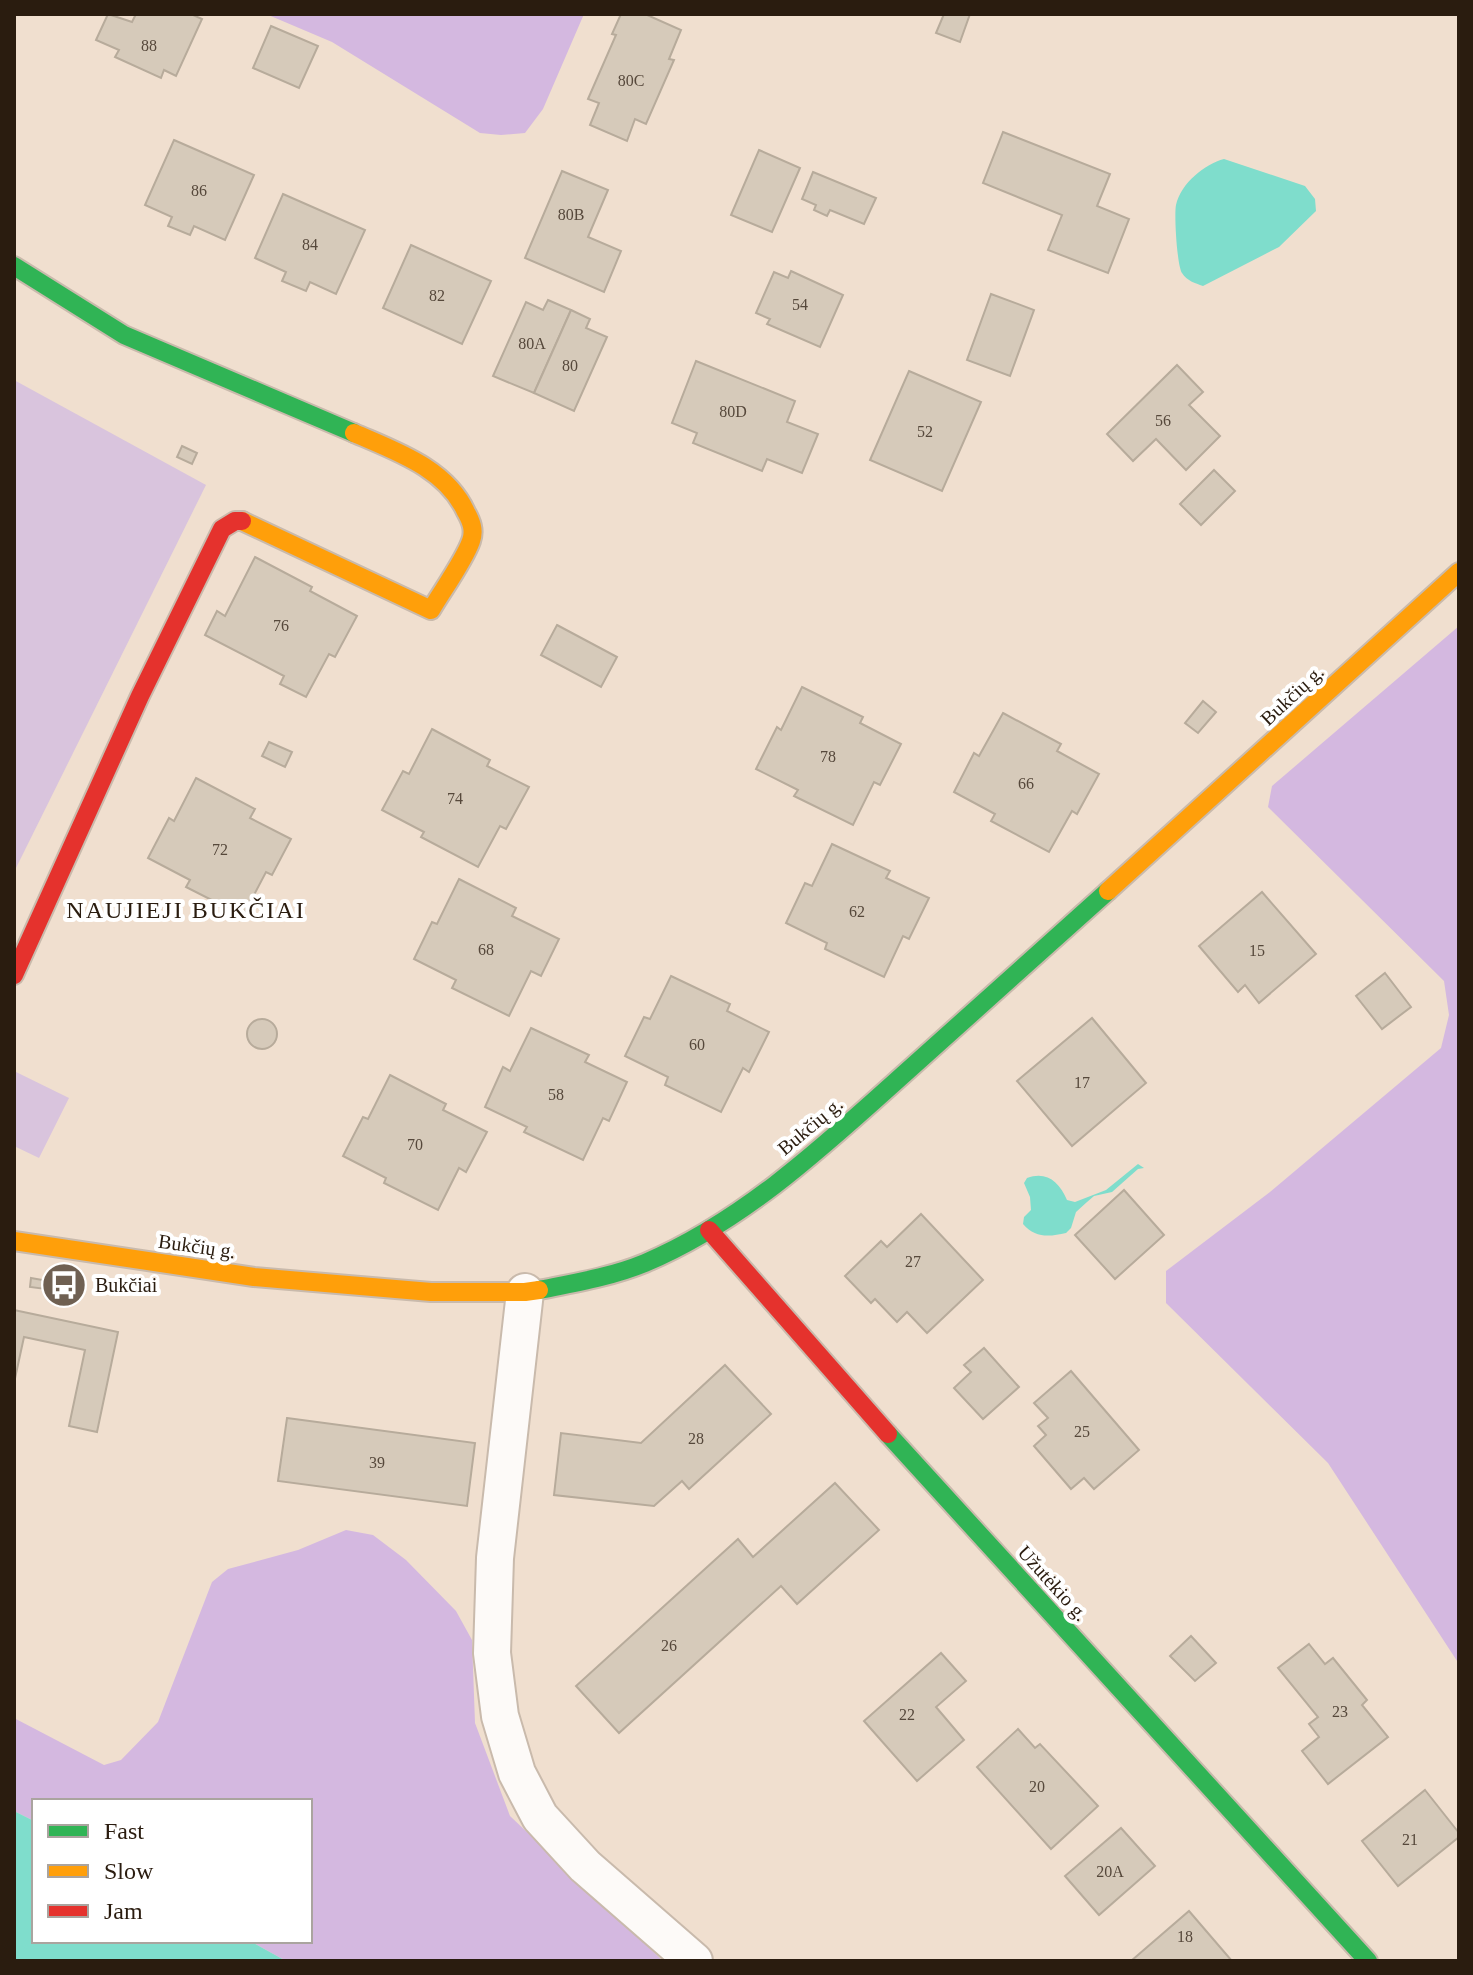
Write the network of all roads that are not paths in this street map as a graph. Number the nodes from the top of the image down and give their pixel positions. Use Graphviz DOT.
graph roads {
  1 [pos="14,266"];
  2 [pos="1459,572"];
  3 [pos="14,975"];
  4 [pos="709,1230"];
  5 [pos="14,1241"];
  6 [pos="525,1292"];
  7 [pos="694,1961"];
  8 [pos="1368,1961"];
  1 -- 3 [label="street"];
  2 -- 4 [label="street, Bukčių g."];
  4 -- 6 [label="street, Bukčių g."];
  4 -- 8 [label="street, Užutėkio g."];
  5 -- 6 [label="street, Bukčių g."];
  6 -- 7 [label="street"];
}
